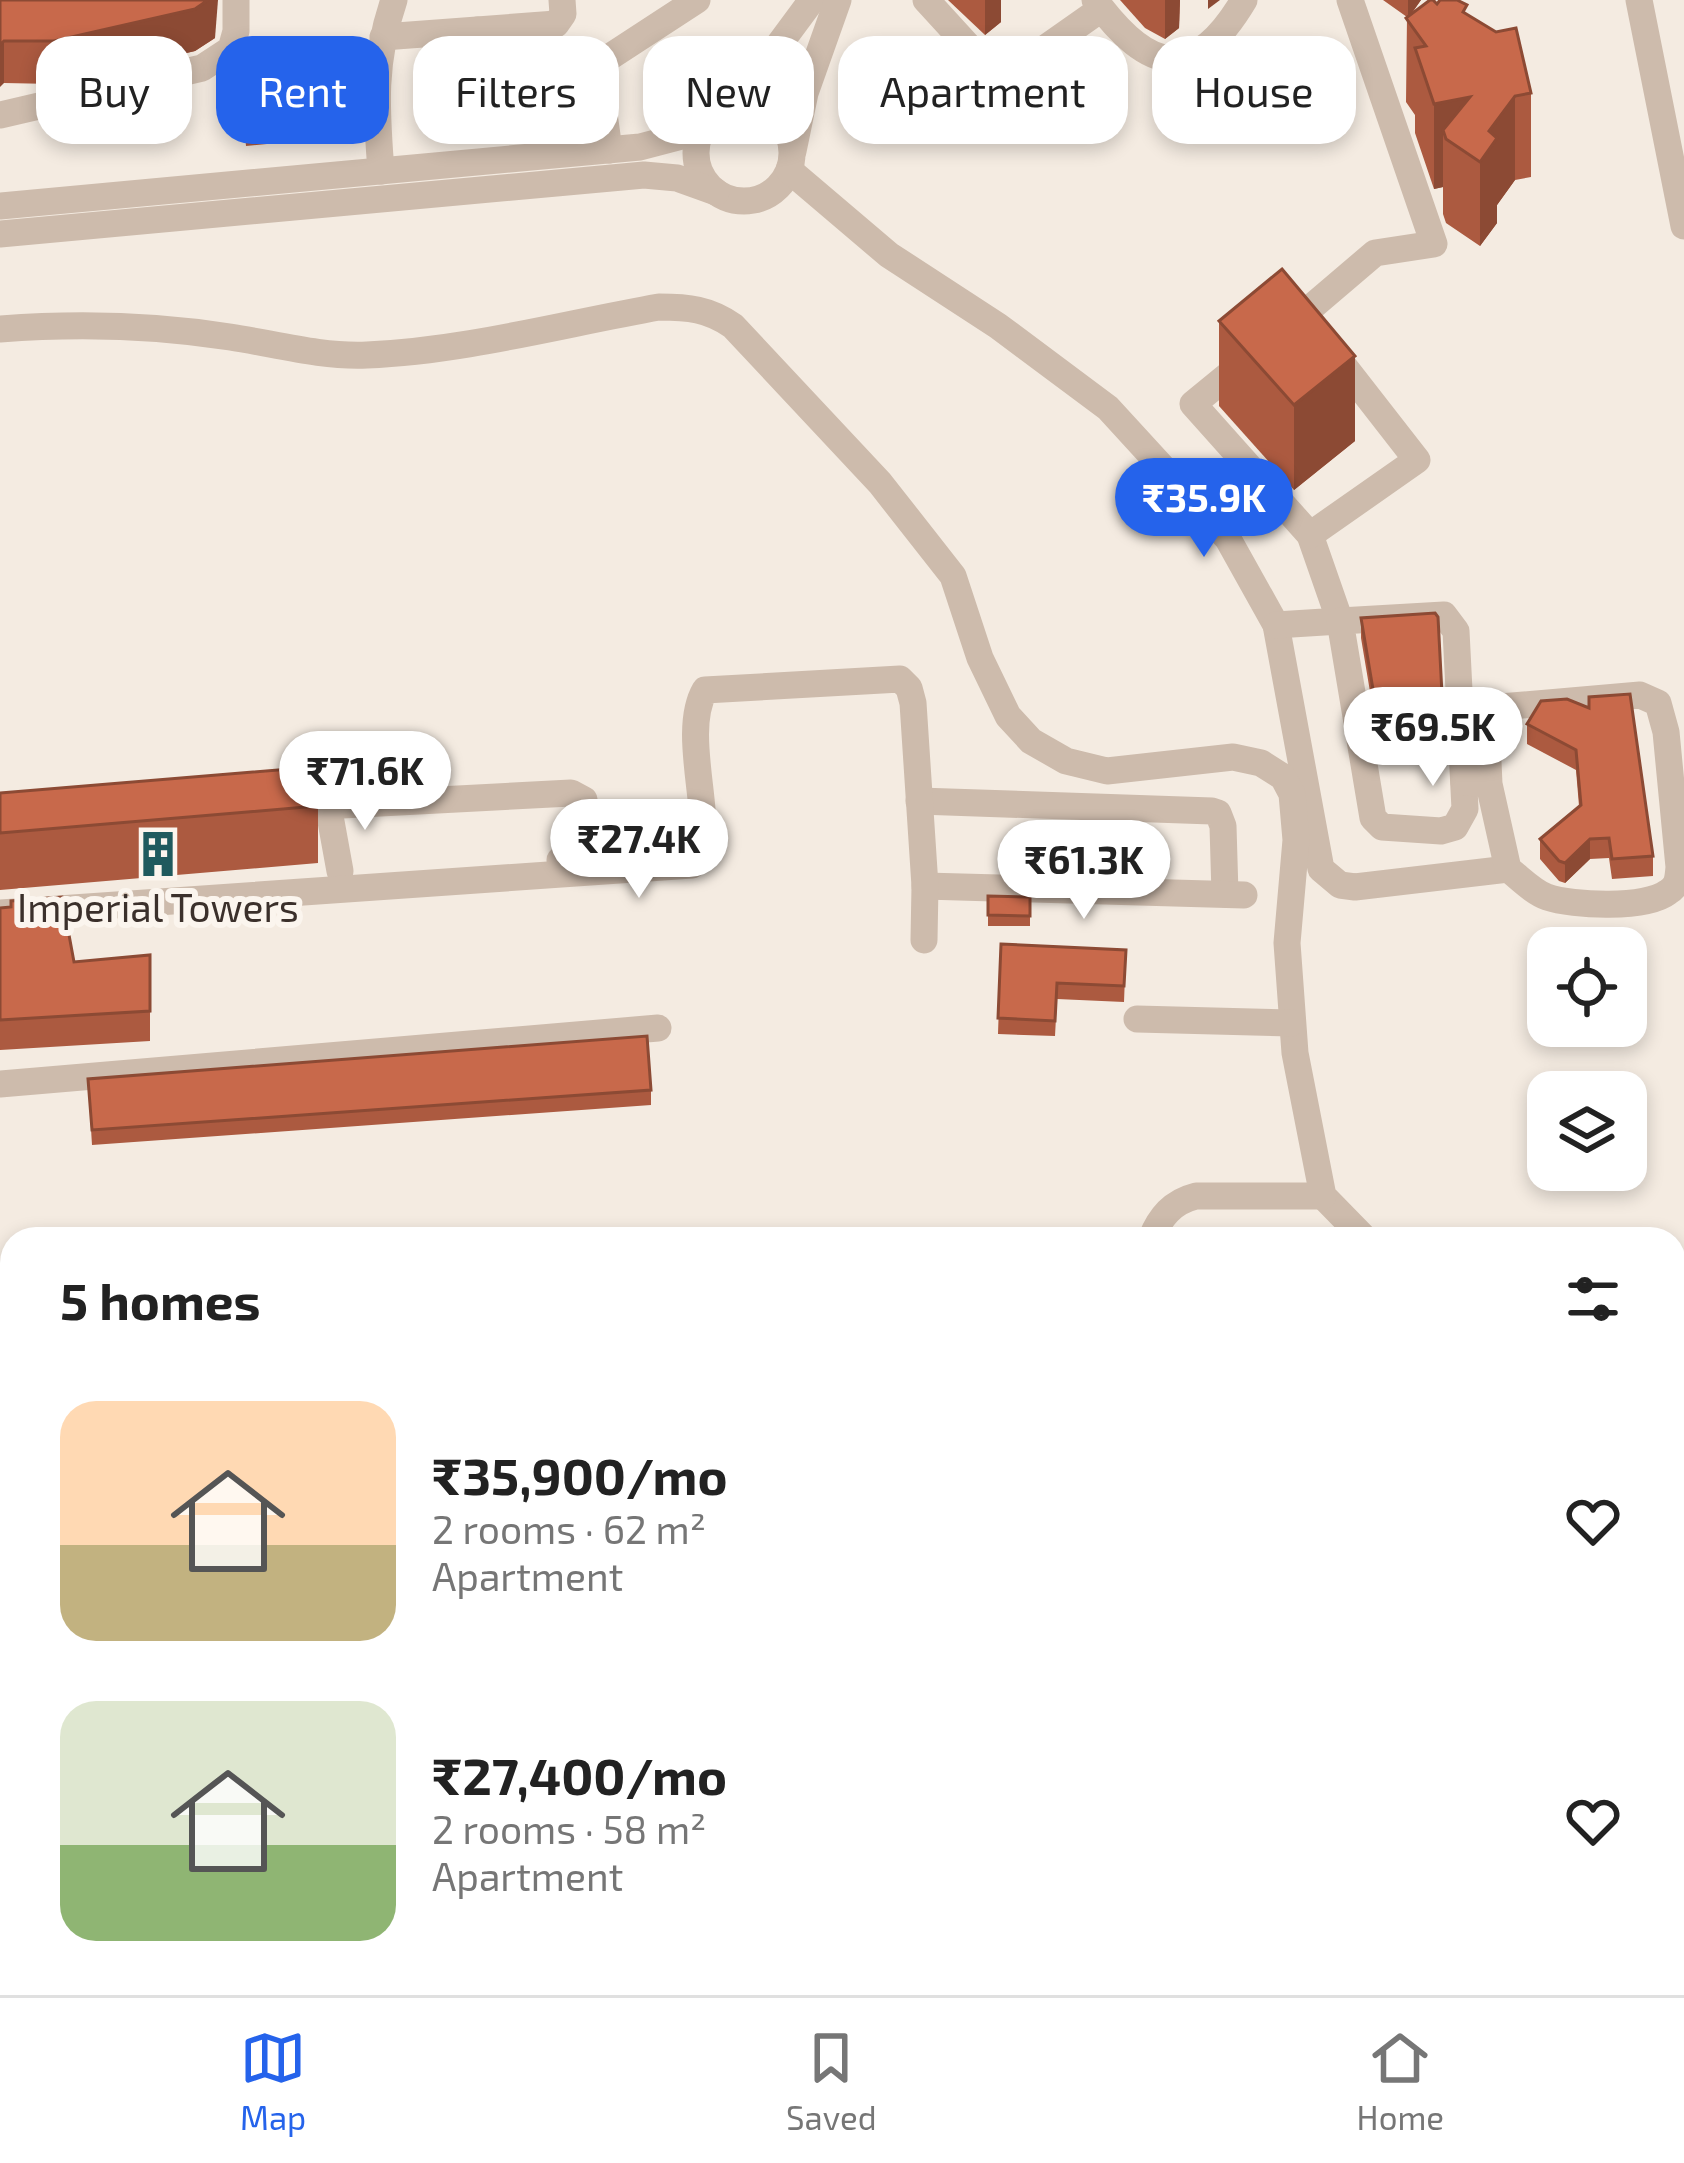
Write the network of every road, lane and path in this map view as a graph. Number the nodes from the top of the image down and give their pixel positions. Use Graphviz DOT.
graph roads {
  1 [pos="236,0"];
  2 [pos="394,0"];
  3 [pos="562,0"];
  4 [pos="698,0"];
  5 [pos="812,0"];
  6 [pos="838,0"];
  7 [pos="926,0"];
  8 [pos="1244,0"];
  9 [pos="1350,0"];
  10 [pos="1639,0"];
  11 [pos="1098,4"];
  12 [pos="478,30"];
  13 [pos="383,36"];
  14 [pos="479,36"];
  15 [pos="785,36"];
  16 [pos="389,37"];
  17 [pos="0,115"];
  18 [pos="380,144"];
  19 [pos="650,144"];
  20 [pos="697,144"];
  21 [pos="788,144"];
  22 [pos="609,150"];
  23 [pos="791,164"];
  24 [pos="381,171"];
  25 [pos="716,192"];
  26 [pos="270,195"];
  27 [pos="0,206"];
  28 [pos="1684,226"];
  29 [pos="0,234"];
  30 [pos="1304,314"];
  31 [pos="0,329"];
  32 [pos="1310,535"];
  33 [pos="1340,621"];
  34 [pos="1276,626"];
  35 [pos="1477,783"];
  36 [pos="920,801"];
  37 [pos="328,805"];
  38 [pos="258,811"];
  39 [pos="1508,869"];
  40 [pos="340,872"];
  41 [pos="925,886"];
  42 [pos="0,900"];
  43 [pos="0,913"];
  44 [pos="924,940"];
  45 [pos="1137,1019"];
  46 [pos="1291,1023"];
  47 [pos="658,1028"];
  48 [pos="0,1084"];
  49 [pos="1323,1196"];
  50 [pos="1157,1227"];
  51 [pos="1353,1227"];
  1 -- 17 [label="street"];
  2 -- 13 [label="street"];
  3 -- 12 [label="street"];
  4 -- 22 [label="street"];
  5 -- 15 [label="street"];
  6 -- 23 [label="street"];
  7 -- 11 [label="street"];
  8 -- 11 [label="street"];
  9 -- 30 [label="street"];
  10 -- 28 [label="street"];
  12 -- 14 [label="street"];
  12 -- 16 [label="street"];
  18 -- 24 [label="street"];
  19 -- 22 [label="street"];
  20 -- 25 [label="street"];
  21 -- 23 [label="street"];
  22 -- 24 [label="street"];
  23 -- 25 [label="street"];
  23 -- 34 [label="street"];
  24 -- 26 [label="street"];
  25 -- 26 [label="street"];
  26 -- 27 [label="street"];
  26 -- 29 [label="street"];
  30 -- 32 [label="street"];
  30 -- 32 [label="street"];
  31 -- 46 [label="street"];
  32 -- 33 [label="street"];
  33 -- 34 [label="street"];
  33 -- 35 [label="street"];
  33 -- 35 [label="street"];
  34 -- 39 [label="street"];
  35 -- 39 [label="street"];
  35 -- 39 [label="street"];
  36 -- 41 [label="street"];
  36 -- 41 [label="street"];
  36 -- 43 [label="street"];
  37 -- 38 [label="street"];
  37 -- 40 [label="street"];
  37 -- 40 [label="street"];
  40 -- 42 [label="street"];
  41 -- 44 [label="street"];
  45 -- 46 [label="street"];
  46 -- 49 [label="street"];
  47 -- 48 [label="street"];
  49 -- 50 [label="street"];
  49 -- 51 [label="street"];
}
